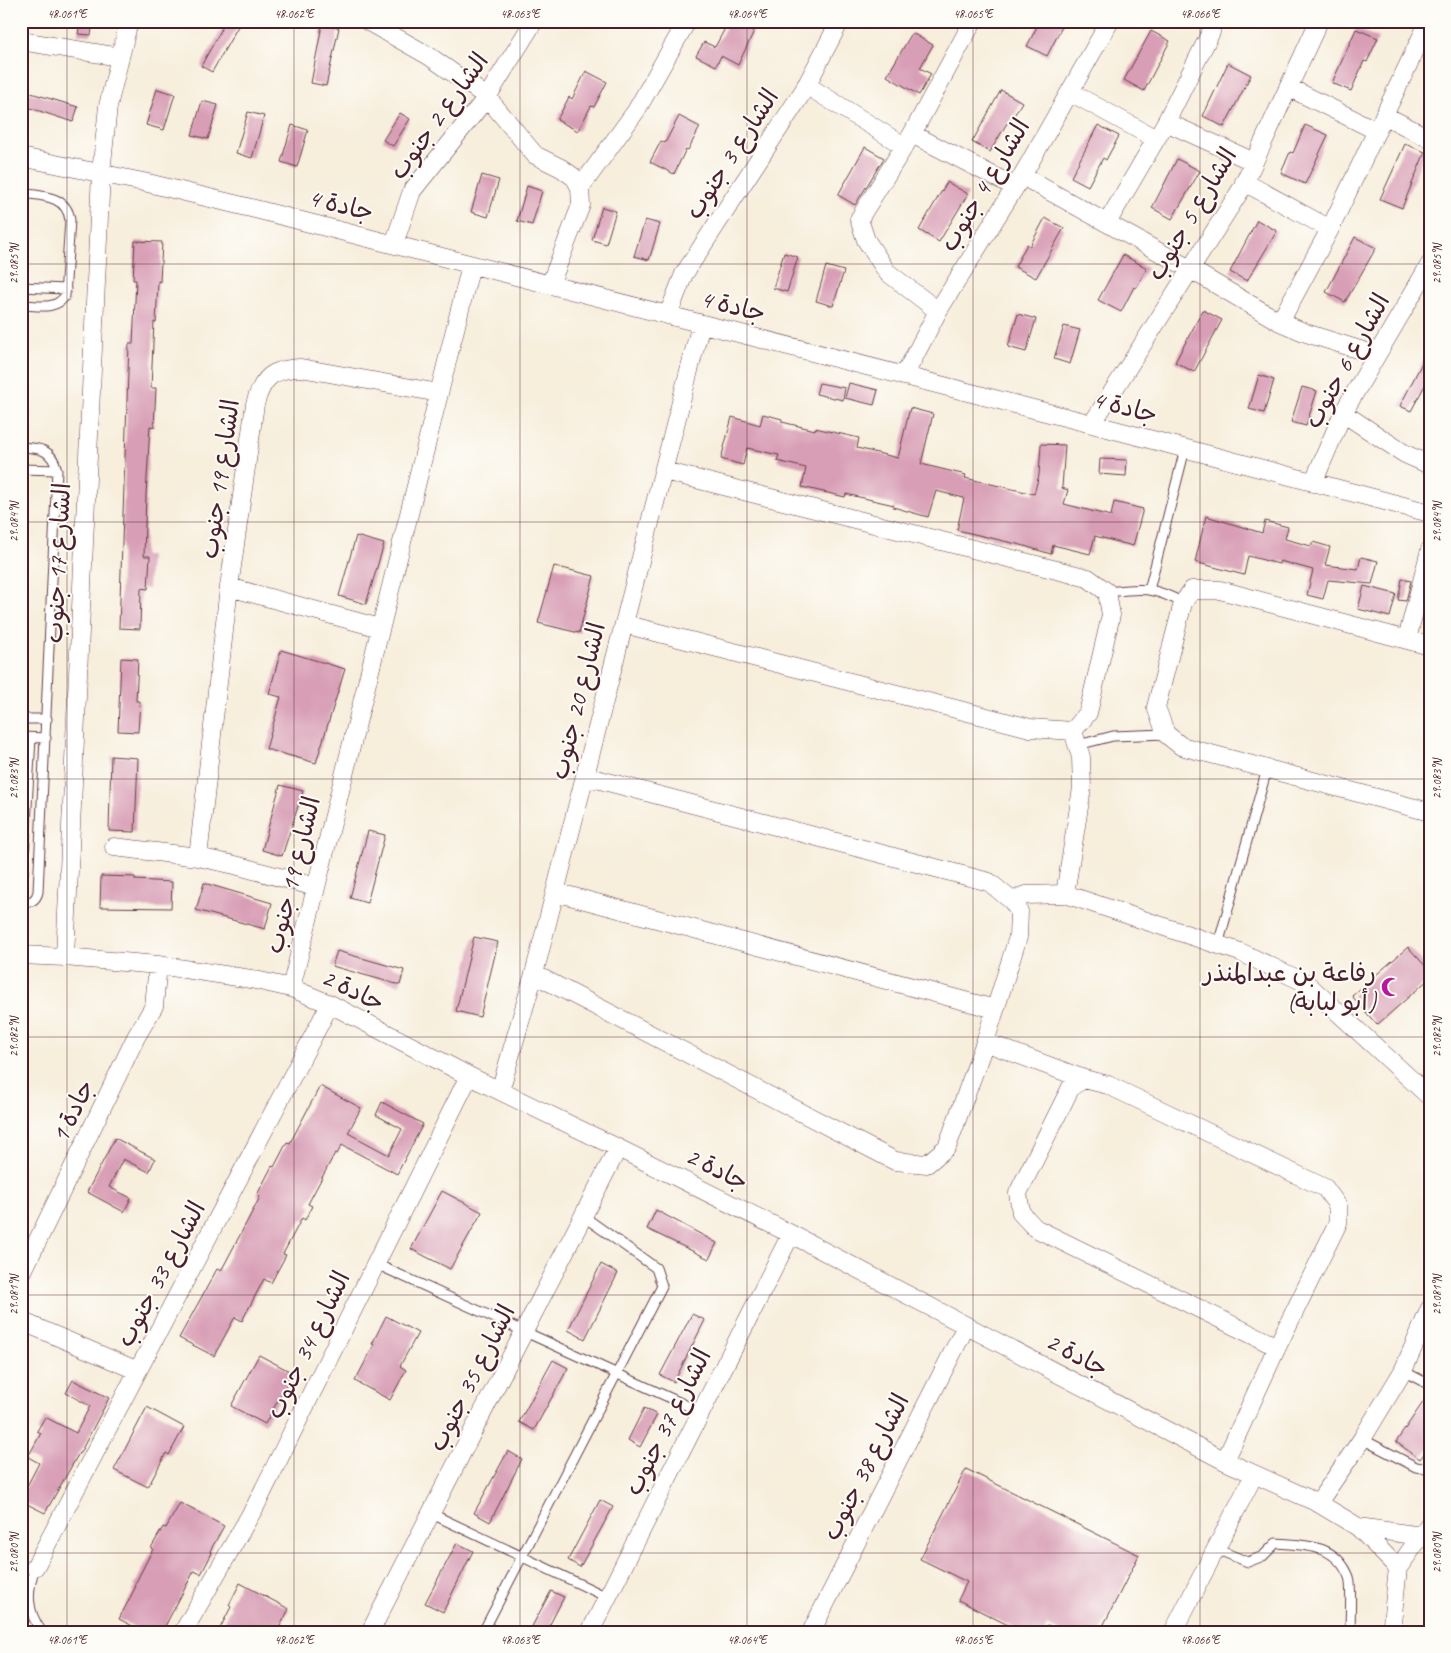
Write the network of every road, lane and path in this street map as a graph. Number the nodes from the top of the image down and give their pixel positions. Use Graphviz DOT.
graph roads {
  1 [pos="129,21"];
  2 [pos="367,21"];
  3 [pos="534,21"];
  4 [pos="687,21"];
  5 [pos="1110,21"];
  6 [pos="1320,21"];
  7 [pos="1429,21"];
  8 [pos="971,22"];
  9 [pos="834,23"];
  10 [pos="1210,32"];
  11 [pos="21,42"];
  12 [pos="120,58"];
  13 [pos="806,85"];
  14 [pos="1288,87"];
  15 [pos="1070,92"];
  16 [pos="487,97"];
  17 [pos="1384,115"];
  18 [pos="1166,122"];
  19 [pos="1376,131"];
  20 [pos="1156,139"];
  21 [pos="1430,139"];
  22 [pos="908,140"];
  23 [pos="21,157"];
  24 [pos="1254,162"];
  25 [pos="101,173"];
  26 [pos="1018,182"];
  27 [pos="1244,182"];
  28 [pos="580,188"];
  29 [pos="21,193"];
  30 [pos="1107,223"];
  31 [pos="1330,229"];
  32 [pos="394,244"];
  33 [pos="471,264"];
  34 [pos="1430,264"];
  35 [pos="1190,269"];
  36 [pos="550,285"];
  37 [pos="21,286"];
  38 [pos="66,289"];
  39 [pos="21,305"];
  40 [pos="938,311"];
  41 [pos="668,315"];
  42 [pos="1280,322"];
  43 [pos="701,324"];
  44 [pos="1376,355"];
  45 [pos="904,376"];
  46 [pos="439,393"];
  47 [pos="1342,412"];
  48 [pos="1092,424"];
  49 [pos="21,447"];
  50 [pos="1185,449"];
  51 [pos="1430,465"];
  52 [pos="21,469"];
  53 [pos="57,470"];
  54 [pos="664,471"];
  55 [pos="1313,483"];
  56 [pos="1430,513"];
  57 [pos="1430,550"];
  58 [pos="229,587"];
  59 [pos="1149,590"];
  60 [pos="1107,592"];
  61 [pos="1183,603"];
  62 [pos="624,624"];
  63 [pos="380,628"];
  64 [pos="1407,639"];
  65 [pos="1430,646"];
  66 [pos="21,719"];
  67 [pos="47,719"];
  68 [pos="1166,734"];
  69 [pos="26,737"];
  70 [pos="46,738"];
  71 [pos="1075,738"];
  72 [pos="1267,769"];
  73 [pos="585,776"];
  74 [pos="25,779"];
  75 [pos="1430,812"];
  76 [pos="114,847"];
  77 [pos="198,857"];
  78 [pos="23,874"];
  79 [pos="316,887"];
  80 [pos="555,892"];
  81 [pos="1065,894"];
  82 [pos="1012,901"];
  83 [pos="21,903"];
  84 [pos="1218,945"];
  85 [pos="21,954"];
  86 [pos="65,956"];
  87 [pos="158,965"];
  88 [pos="534,974"];
  89 [pos="291,988"];
  90 [pos="330,1004"];
  91 [pos="995,1009"];
  92 [pos="985,1042"];
  93 [pos="469,1076"];
  94 [pos="1084,1079"];
  95 [pos="500,1091"];
  96 [pos="1430,1097"];
  97 [pos="618,1148"];
  98 [pos="583,1216"];
  99 [pos="791,1234"];
  100 [pos="376,1264"];
  101 [pos="21,1275"];
  102 [pos="1430,1308"];
  103 [pos="21,1321"];
  104 [pos="966,1326"];
  105 [pos="524,1331"];
  106 [pos="1277,1347"];
  107 [pos="138,1371"];
  108 [pos="1403,1371"];
  109 [pos="616,1374"];
  110 [pos="1430,1385"];
  111 [pos="701,1412"];
  112 [pos="1362,1440"];
  113 [pos="1225,1461"];
  114 [pos="1430,1465"];
  115 [pos="1254,1475"];
  116 [pos="1318,1503"];
  117 [pos="430,1513"];
  118 [pos="1358,1527"];
  119 [pos="1425,1529"];
  120 [pos="1216,1549"];
  121 [pos="522,1556"];
  122 [pos="35,1567"];
  123 [pos="1398,1568"];
  124 [pos="607,1597"];
  125 [pos="42,1632"];
  126 [pos="183,1632"];
  127 [pos="370,1632"];
  128 [pos="483,1632"];
  129 [pos="590,1632"];
  130 [pos="811,1632"];
  131 [pos="1173,1632"];
  132 [pos="1350,1632"];
  133 [pos="1391,1632"];
  1 -- 12 [label="street"];
  2 -- 16 [label="street"];
  3 -- 16 [label="street, الشارع 2 جنوب"];
  4 -- 28 [label="street"];
  5 -- 15 [label="street, الشارع 4 جنوب"];
  6 -- 14 [label="street, الشارع 5 جنوب"];
  7 -- 17 [label="street"];
  8 -- 22 [label="street"];
  9 -- 13 [label="street, الشارع 3 جنوب"];
  10 -- 18 [label="street"];
  11 -- 12 [label="street"];
  12 -- 25 [label="street"];
  13 -- 22 [label="street"];
  13 -- 41 [label="street, الشارع 3 جنوب"];
  14 -- 19 [label="street"];
  14 -- 24 [label="street, الشارع 5 جنوب"];
  15 -- 20 [label="street"];
  15 -- 26 [label="street, الشارع 4 جنوب"];
  16 -- 28 [label="street"];
  16 -- 32 [label="street, الشارع 2 جنوب"];
  17 -- 19 [label="street"];
  17 -- 21 [label="street"];
  18 -- 20 [label="street"];
  18 -- 24 [label="street"];
  19 -- 31 [label="street"];
  20 -- 30 [label="street"];
  22 -- 26 [label="street"];
  22 -- 40 [label="street"];
  23 -- 25 [label="street, جادة 4"];
  24 -- 27 [label="street, الشارع 5 جنوب"];
  25 -- 32 [label="street, جادة 4"];
  25 -- 86 [label="street, الشارع 17 جنوب"];
  26 -- 30 [label="street"];
  26 -- 40 [label="street, الشارع 4 جنوب"];
  27 -- 31 [label="street"];
  27 -- 35 [label="street, الشارع 5 جنوب"];
  28 -- 36 [label="street"];
  29 -- 38 [label="lane"];
  30 -- 35 [label="street"];
  31 -- 42 [label="street"];
  32 -- 33 [label="street, جادة 4"];
  33 -- 36 [label="street, جادة 4"];
  33 -- 46 [label="street, الشارع 19 جنوب"];
  34 -- 44 [label="street, الشارع 6 جنوب"];
  35 -- 42 [label="street"];
  35 -- 48 [label="street, الشارع 5 جنوب"];
  36 -- 41 [label="street, جادة 4"];
  37 -- 38 [label="lane"];
  38 -- 39 [label="lane"];
  40 -- 45 [label="street, الشارع 4 جنوب"];
  41 -- 43 [label="street, جادة 4"];
  42 -- 44 [label="street"];
  43 -- 45 [label="street, جادة 4"];
  43 -- 54 [label="street, الشارع 20 جنوب"];
  44 -- 47 [label="street, الشارع 6 جنوب"];
  45 -- 48 [label="street, جادة 4"];
  46 -- 58 [label="street, الشارع 19 جنوب"];
  46 -- 63 [label="street, الشارع 19 جنوب"];
  47 -- 51 [label="street"];
  47 -- 55 [label="street, الشارع 6 جنوب"];
  48 -- 50 [label="street, جادة 4"];
  49 -- 53 [label="lane"];
  50 -- 55 [label="street, جادة 4"];
  50 -- 59 [label="lane"];
  52 -- 53 [label="lane"];
  53 -- 67 [label="lane"];
  54 -- 60 [label="street"];
  54 -- 62 [label="street, الشارع 20 جنوب"];
  55 -- 56 [label="street, جادة 4"];
  57 -- 64 [label="street"];
  58 -- 63 [label="street, الشارع 19 جنوب"];
  58 -- 77 [label="street, الشارع 19 جنوب"];
  59 -- 60 [label="lane"];
  59 -- 61 [label="lane"];
  60 -- 71 [label="street"];
  61 -- 64 [label="street"];
  61 -- 68 [label="street"];
  62 -- 71 [label="street"];
  62 -- 73 [label="street, الشارع 20 جنوب"];
  63 -- 79 [label="street, الشارع 19 جنوب"];
  64 -- 65 [label="street"];
  66 -- 67 [label="lane"];
  67 -- 70 [label="lane"];
  68 -- 71 [label="lane"];
  68 -- 72 [label="street"];
  69 -- 70 [label="lane"];
  69 -- 74 [label="lane"];
  70 -- 83 [label="lane"];
  71 -- 81 [label="street"];
  72 -- 75 [label="street"];
  72 -- 84 [label="lane"];
  73 -- 80 [label="street, الشارع 20 جنوب"];
  73 -- 82 [label="street"];
  74 -- 78 [label="lane"];
  76 -- 77 [label="street"];
  77 -- 79 [label="street"];
  79 -- 89 [label="street, الشارع 19 جنوب"];
  80 -- 88 [label="street, الشارع 20 جنوب"];
  80 -- 91 [label="street"];
  81 -- 82 [label="street"];
  81 -- 84 [label="street"];
  82 -- 91 [label="street"];
  84 -- 96 [label="street"];
  85 -- 86 [label="street, جادة 2"];
  86 -- 87 [label="street, جادة 2"];
  87 -- 89 [label="street, جادة 2"];
  87 -- 101 [label="street, جادة 1"];
  88 -- 92 [label="street"];
  88 -- 95 [label="street, الشارع 20 جنوب"];
  89 -- 90 [label="street, جادة 2"];
  90 -- 93 [label="street, جادة 2"];
  90 -- 107 [label="street, الشارع 33 جنوب"];
  91 -- 92 [label="street"];
  92 -- 94 [label="street"];
  93 -- 95 [label="street, جادة 2"];
  93 -- 100 [label="street, الشارع 34 جنوب"];
  94 -- 106 [label="street"];
  94 -- 106 [label="street"];
  95 -- 97 [label="street, جادة 2"];
  97 -- 98 [label="street, الشارع 35 جنوب"];
  97 -- 99 [label="street, جادة 2"];
  98 -- 105 [label="street, الشارع 35 جنوب"];
  98 -- 109 [label="lane"];
  99 -- 104 [label="street, جادة 2"];
  99 -- 111 [label="street, الشارع 37 جنوب"];
  100 -- 105 [label="lane"];
  100 -- 126 [label="street, الشارع 34 جنوب"];
  102 -- 108 [label="street"];
  103 -- 107 [label="street"];
  104 -- 113 [label="street, جادة 2"];
  104 -- 130 [label="street, الشارع 38 جنوب"];
  105 -- 109 [label="lane"];
  105 -- 117 [label="street, الشارع 35 جنوب"];
  106 -- 113 [label="street"];
  107 -- 122 [label="street, الشارع 33 جنوب"];
  108 -- 110 [label="lane"];
  108 -- 112 [label="street"];
  109 -- 111 [label="lane"];
  109 -- 121 [label="lane"];
  111 -- 124 [label="street, الشارع 37 جنوب"];
  112 -- 114 [label="lane"];
  112 -- 116 [label="street"];
  113 -- 115 [label="street, جادة 2"];
  115 -- 116 [label="street, جادة 2"];
  115 -- 120 [label="street"];
  116 -- 118 [label="street, جادة 2"];
  117 -- 121 [label="lane"];
  117 -- 127 [label="street, الشارع 35 جنوب"];
  118 -- 119 [label="street, جادة 2"];
  118 -- 123 [label="street, جادة 2"];
  119 -- 123 [label="street"];
  120 -- 131 [label="street"];
  120 -- 132 [label="lane"];
  121 -- 124 [label="lane"];
  121 -- 128 [label="lane"];
  122 -- 125 [label="lane"];
  123 -- 133 [label="street"];
  124 -- 129 [label="street, الشارع 37 جنوب"];
}
